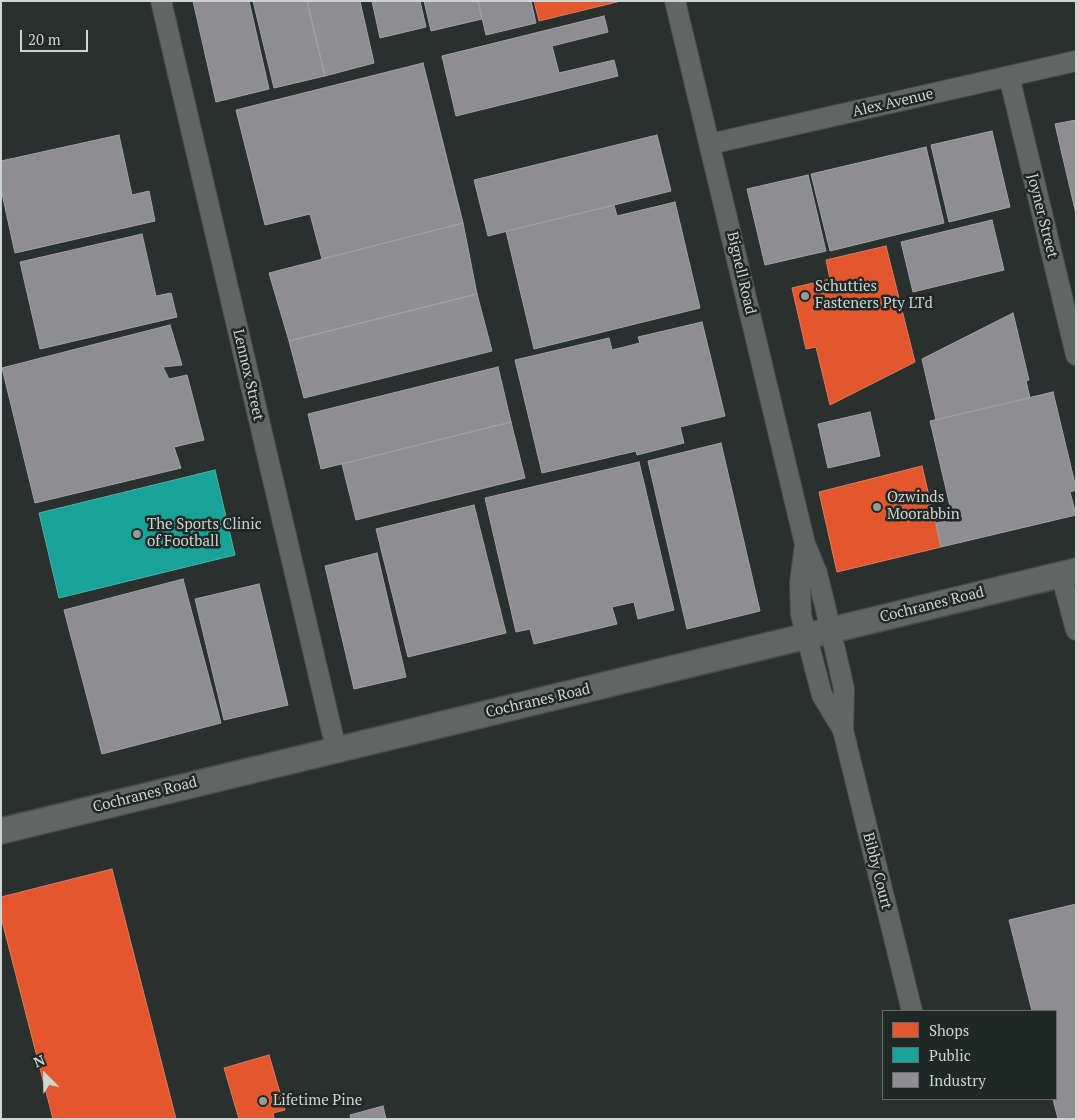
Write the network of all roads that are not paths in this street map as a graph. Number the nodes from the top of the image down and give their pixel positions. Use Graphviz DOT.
graph roads {
  1 [pos="161,1"];
  2 [pos="675,1"];
  3 [pos="1076,62"];
  4 [pos="1008,76"];
  5 [pos="710,144"];
  6 [pos="1076,355"];
  7 [pos="805,544"];
  8 [pos="1069,572"];
  9 [pos="831,630"];
  10 [pos="1076,630"];
  11 [pos="806,636"];
  12 [pos="843,730"];
  13 [pos="336,749"];
  14 [pos="1,831"];
  15 [pos="912,1010"];
  1 -- 13 [label="street, Lennox Street"];
  2 -- 5 [label="street, Bignell Road"];
  3 -- 4 [label="street, Alex Avenue"];
  4 -- 5 [label="street, Alex Avenue"];
  4 -- 6 [label="street, Joyner Street"];
  5 -- 7 [label="street, Bignell Road"];
  7 -- 9 [label="street, Bignell Road"];
  7 -- 11 [label="street, Bignell Road"];
  8 -- 9 [label="street, Cochranes Road"];
  8 -- 10 [label="street"];
  9 -- 11 [label="street, Cochranes Road"];
  9 -- 12 [label="street, Bibby Court"];
  11 -- 12 [label="street, Bibby Court"];
  11 -- 13 [label="street, Cochranes Road"];
  12 -- 15 [label="street, Bibby Court"];
  13 -- 14 [label="street, Cochranes Road"];
}
